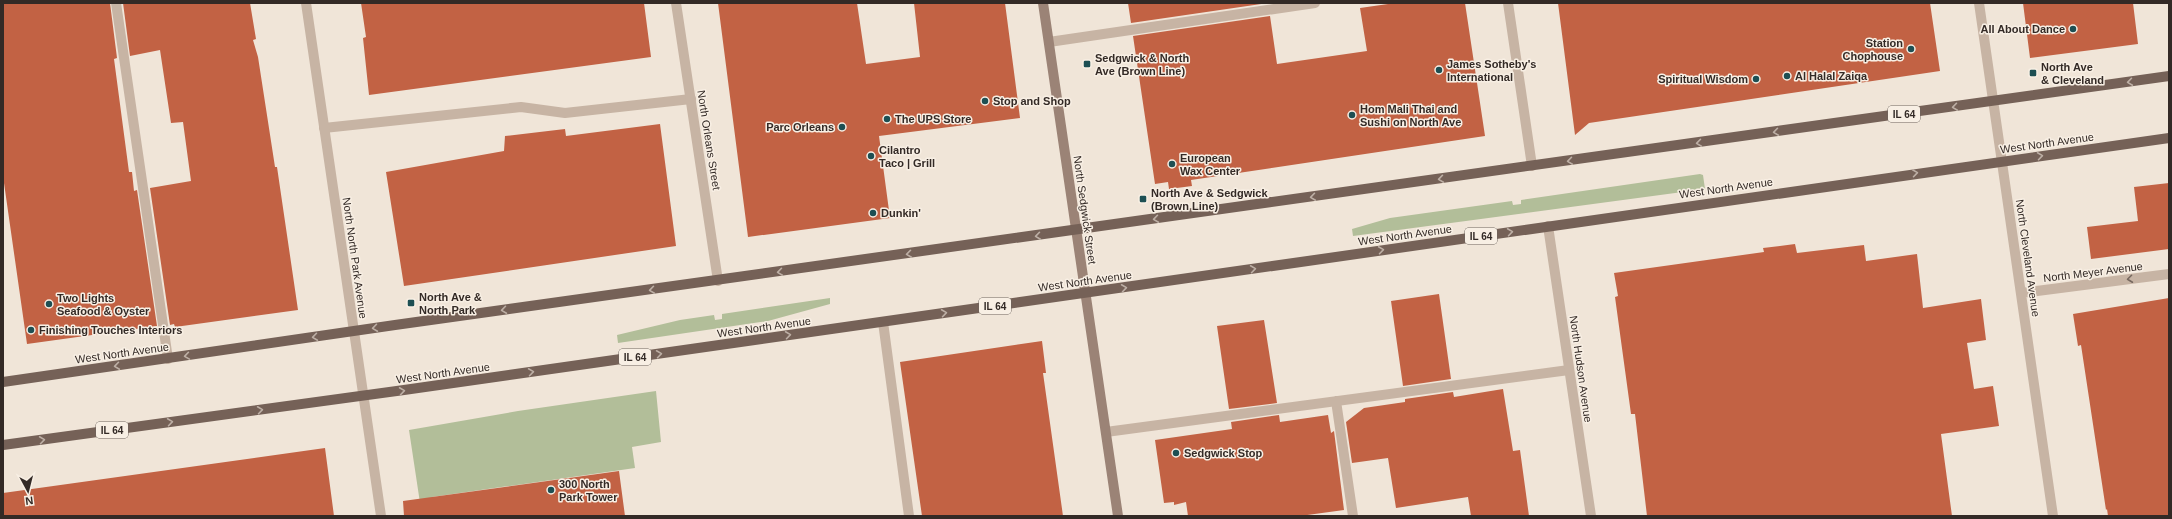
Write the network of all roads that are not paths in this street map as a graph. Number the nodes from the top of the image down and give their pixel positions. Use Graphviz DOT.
graph roads {
  1 [pos="116,3"];
  2 [pos="306,3"];
  3 [pos="676,3"];
  4 [pos="1043,3"];
  5 [pos="1315,3"];
  6 [pos="1508,3"];
  7 [pos="1979,3"];
  8 [pos="1280,5"];
  9 [pos="1049,42"];
  10 [pos="2169,76"];
  11 [pos="691,99"];
  12 [pos="1993,101"];
  13 [pos="324,128"];
  14 [pos="2169,138"];
  15 [pos="2002,161"];
  16 [pos="1532,166"];
  17 [pos="1548,226"];
  18 [pos="1076,230"];
  19 [pos="2169,274"];
  20 [pos="718,281"];
  21 [pos="1085,293"];
  22 [pos="2021,293"];
  23 [pos="883,322"];
  24 [pos="354,331"];
  25 [pos="168,359"];
  26 [pos="1569,370"];
  27 [pos="3,382"];
  28 [pos="363,396"];
  29 [pos="1336,401"];
  30 [pos="1106,432"];
  31 [pos="3,445"];
  32 [pos="381,516"];
  33 [pos="909,516"];
  34 [pos="1118,516"];
  35 [pos="1353,516"];
  36 [pos="1591,516"];
  37 [pos="2053,516"];
  1 -- 25 [label="street"];
  2 -- 13 [label="street, North North Park Avenue"];
  3 -- 11 [label="street, North Orleans Street"];
  4 -- 9 [label="street, North Sedgwick Street"];
  5 -- 8 [label="street"];
  6 -- 16 [label="street"];
  7 -- 12 [label="street, North Cleveland Avenue"];
  8 -- 9 [label="street"];
  9 -- 18 [label="street, North Sedgwick Street"];
  10 -- 12 [label="main road, West North Avenue / IL 64, one-way"];
  11 -- 13 [label="street"];
  11 -- 20 [label="street, North Orleans Street"];
  12 -- 15 [label="street, North Cleveland Avenue"];
  12 -- 16 [label="main road, West North Avenue / IL 64, one-way"];
  13 -- 24 [label="street, North North Park Avenue"];
  15 -- 14 [label="main road, West North Avenue / IL 64, one-way"];
  17 -- 15 [label="main road, West North Avenue / IL 64, one-way"];
  15 -- 22 [label="street, North Cleveland Avenue"];
  16 -- 18 [label="main road, West North Avenue / IL 64, one-way"];
  21 -- 17 [label="main road, West North Avenue / IL 64, one-way"];
  17 -- 26 [label="street, North Hudson Avenue"];
  18 -- 20 [label="main road, West North Avenue / IL 64, one-way"];
  18 -- 21 [label="street, North Sedgwick Street"];
  19 -- 22 [label="street, North Meyer Avenue, one-way"];
  20 -- 24 [label="main road, West North Avenue / IL 64, one-way"];
  23 -- 21 [label="main road, West North Avenue / IL 64, one-way"];
  21 -- 30 [label="street, North Sedgwick Street"];
  22 -- 37 [label="street, North Cleveland Avenue"];
  28 -- 23 [label="main road, West North Avenue / IL 64, one-way"];
  23 -- 33 [label="street"];
  24 -- 25 [label="main road, West North Avenue / IL 64, one-way"];
  24 -- 28 [label="street, North North Park Avenue"];
  25 -- 27 [label="main road, West North Avenue / IL 64, one-way"];
  26 -- 29 [label="street"];
  26 -- 36 [label="street, North Hudson Avenue"];
  31 -- 28 [label="main road, West North Avenue / IL 64, one-way"];
  28 -- 32 [label="street, North North Park Avenue"];
  29 -- 30 [label="street"];
  29 -- 35 [label="street"];
  30 -- 34 [label="street, North Sedgwick Street"];
}
